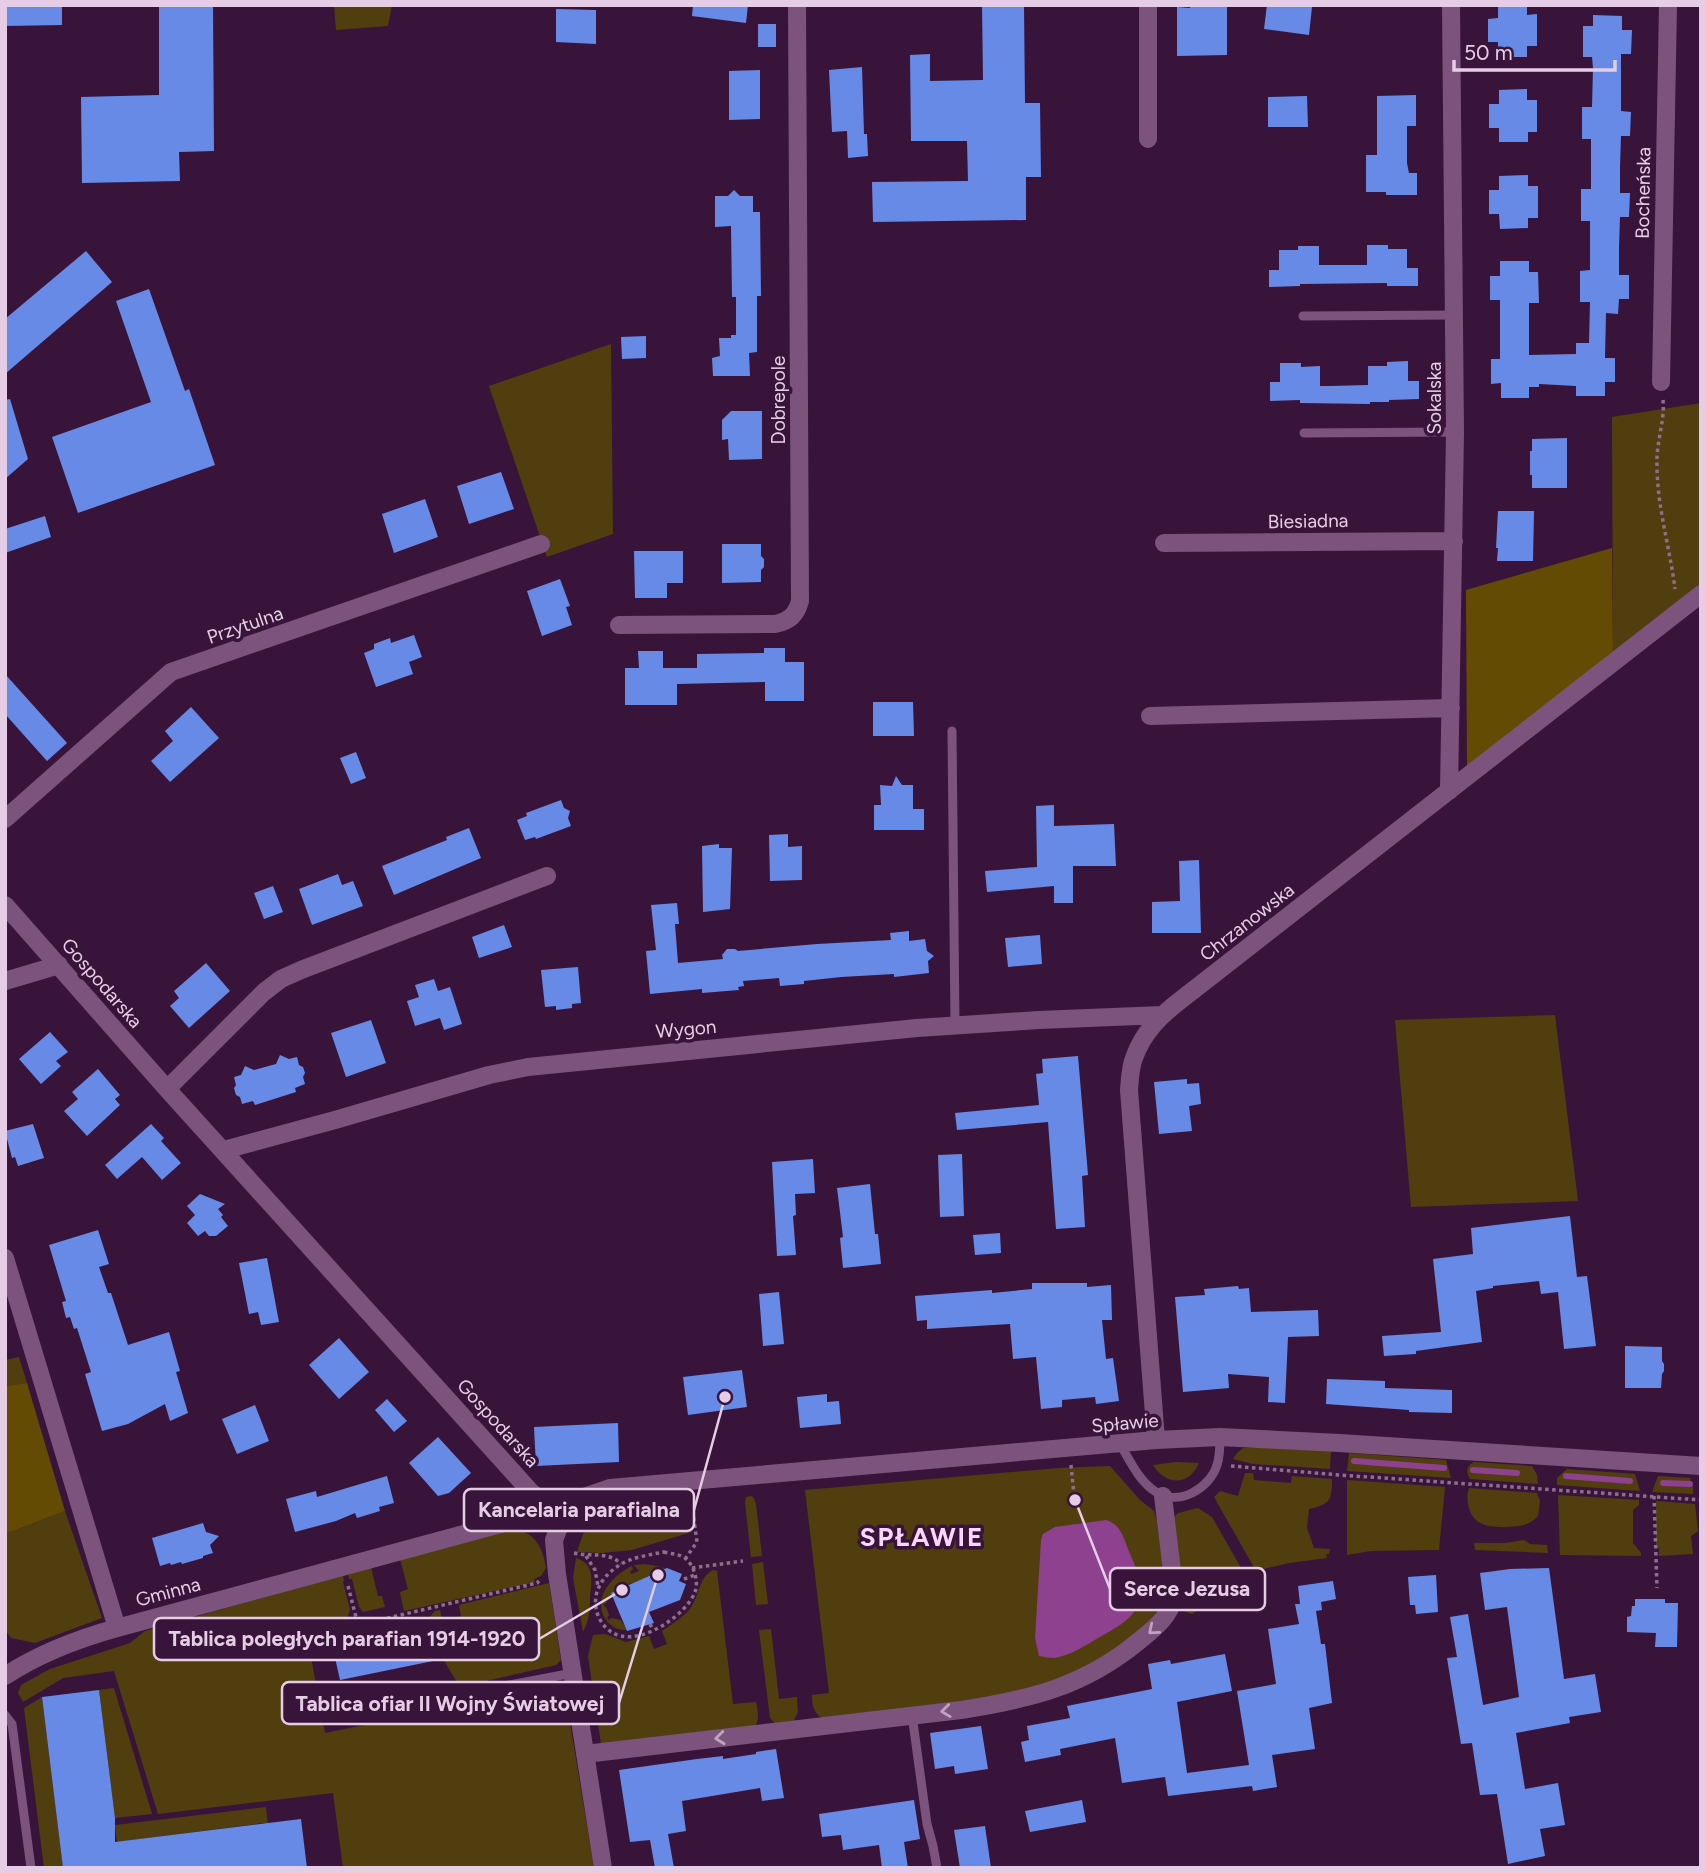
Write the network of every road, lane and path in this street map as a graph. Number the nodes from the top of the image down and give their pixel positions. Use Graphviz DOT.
graph roads {
  1 [pos="797,5"];
  2 [pos="1148,5"];
  3 [pos="1451,5"];
  4 [pos="1668,5"];
  5 [pos="1147,139"];
  6 [pos="1455,315"];
  7 [pos="1303,316"];
  8 [pos="1661,382"];
  9 [pos="1455,432"];
  10 [pos="1304,433"];
  11 [pos="1454,541"];
  12 [pos="541,544"];
  13 [pos="1164,544"];
  14 [pos="1701,594"];
  15 [pos="1677,612"];
  16 [pos="619,625"];
  17 [pos="1451,708"];
  18 [pos="1150,716"];
  19 [pos="952,731"];
  20 [pos="1449,792"];
  21 [pos="5,819"];
  22 [pos="547,876"];
  23 [pos="5,905"];
  24 [pos="60,965"];
  25 [pos="5,981"];
  26 [pos="1162,1015"];
  27 [pos="956,1025"];
  28 [pos="167,1089"];
  29 [pos="224,1150"];
  30 [pos="5,1258"];
  31 [pos="1220,1437"];
  32 [pos="1156,1440"];
  33 [pos="1120,1444"];
  34 [pos="1071,1463"];
  35 [pos="1701,1466"];
  36 [pos="1074,1495"];
  37 [pos="690,1496"];
  38 [pos="1163,1496"];
  39 [pos="1654,1496"];
  40 [pos="563,1517"];
  41 [pos="571,1553"];
  42 [pos="586,1556"];
  43 [pos="685,1559"];
  44 [pos="743,1561"];
  45 [pos="621,1564"];
  46 [pos="343,1566"];
  47 [pos="692,1568"];
  48 [pos="557,1574"];
  49 [pos="695,1575"];
  50 [pos="684,1579"];
  51 [pos="598,1587"];
  52 [pos="1657,1588"];
  53 [pos="650,1624"];
  54 [pos="117,1628"];
  55 [pos="653,1630"];
  56 [pos="573,1673"];
  57 [pos="5,1676"];
  58 [pos="356,1714"];
  59 [pos="5,1715"];
  60 [pos="912,1715"];
  61 [pos="585,1754"];
  62 [pos="31,1868"];
  63 [pos="603,1868"];
  64 [pos="937,1868"];
  1 -- 16 [label="street, Dobrepole"];
  2 -- 5 [label="street"];
  3 -- 6 [label="street, Sokalska"];
  4 -- 8 [label="street, Bocheńska"];
  6 -- 7 [label="lane"];
  6 -- 9 [label="street, Sokalska"];
  8 -- 15 [label="path"];
  9 -- 10 [label="lane"];
  9 -- 11 [label="street, Sokalska"];
  11 -- 13 [label="street, Biesiadna"];
  11 -- 17 [label="street, Sokalska"];
  12 -- 21 [label="street, Przytulna"];
  14 -- 15 [label="street, Chrzanowska"];
  15 -- 20 [label="street, Chrzanowska"];
  17 -- 18 [label="street"];
  17 -- 20 [label="street, Sokalska"];
  19 -- 27 [label="lane"];
  20 -- 26 [label="street, Chrzanowska"];
  22 -- 28 [label="street"];
  23 -- 24 [label="street, Gospodarska"];
  24 -- 25 [label="street"];
  24 -- 28 [label="street, Gospodarska"];
  26 -- 27 [label="street, Wygon"];
  26 -- 32 [label="street, Chrzanowska"];
  27 -- 29 [label="street, Wygon"];
  28 -- 29 [label="street, Gospodarska"];
  29 -- 40 [label="street, Gospodarska"];
  30 -- 54 [label="street, Gminna"];
  31 -- 32 [label="street, Spławie"];
  31 -- 35 [label="street, Spławie"];
  31 -- 38 [label="lane"];
  32 -- 33 [label="street, Spławie"];
  33 -- 38 [label="lane"];
  33 -- 40 [label="street, Spławie"];
  34 -- 36 [label="path"];
  37 -- 43 [label="path"];
  38 -- 60 [label="street, one-way"];
  39 -- 52 [label="path"];
  40 -- 46 [label="street, Gminna"];
  40 -- 48 [label="street"];
  41 -- 42 [label="path"];
  42 -- 45 [label="path"];
  42 -- 51 [label="path"];
  43 -- 45 [label="path"];
  43 -- 47 [label="path"];
  44 -- 47 [label="path"];
  45 -- 51 [label="path"];
  46 -- 48 [label="path"];
  46 -- 54 [label="street, Gminna"];
  47 -- 49 [label="path"];
  48 -- 56 [label="street"];
  49 -- 50 [label="path"];
  49 -- 55 [label="path"];
  51 -- 55 [label="path"];
  53 -- 55 [label="path"];
  54 -- 57 [label="street"];
  56 -- 58 [label="lane"];
  56 -- 61 [label="street"];
  59 -- 62 [label="lane"];
  60 -- 61 [label="street, one-way"];
  60 -- 64 [label="lane"];
  61 -- 63 [label="street"];
}
